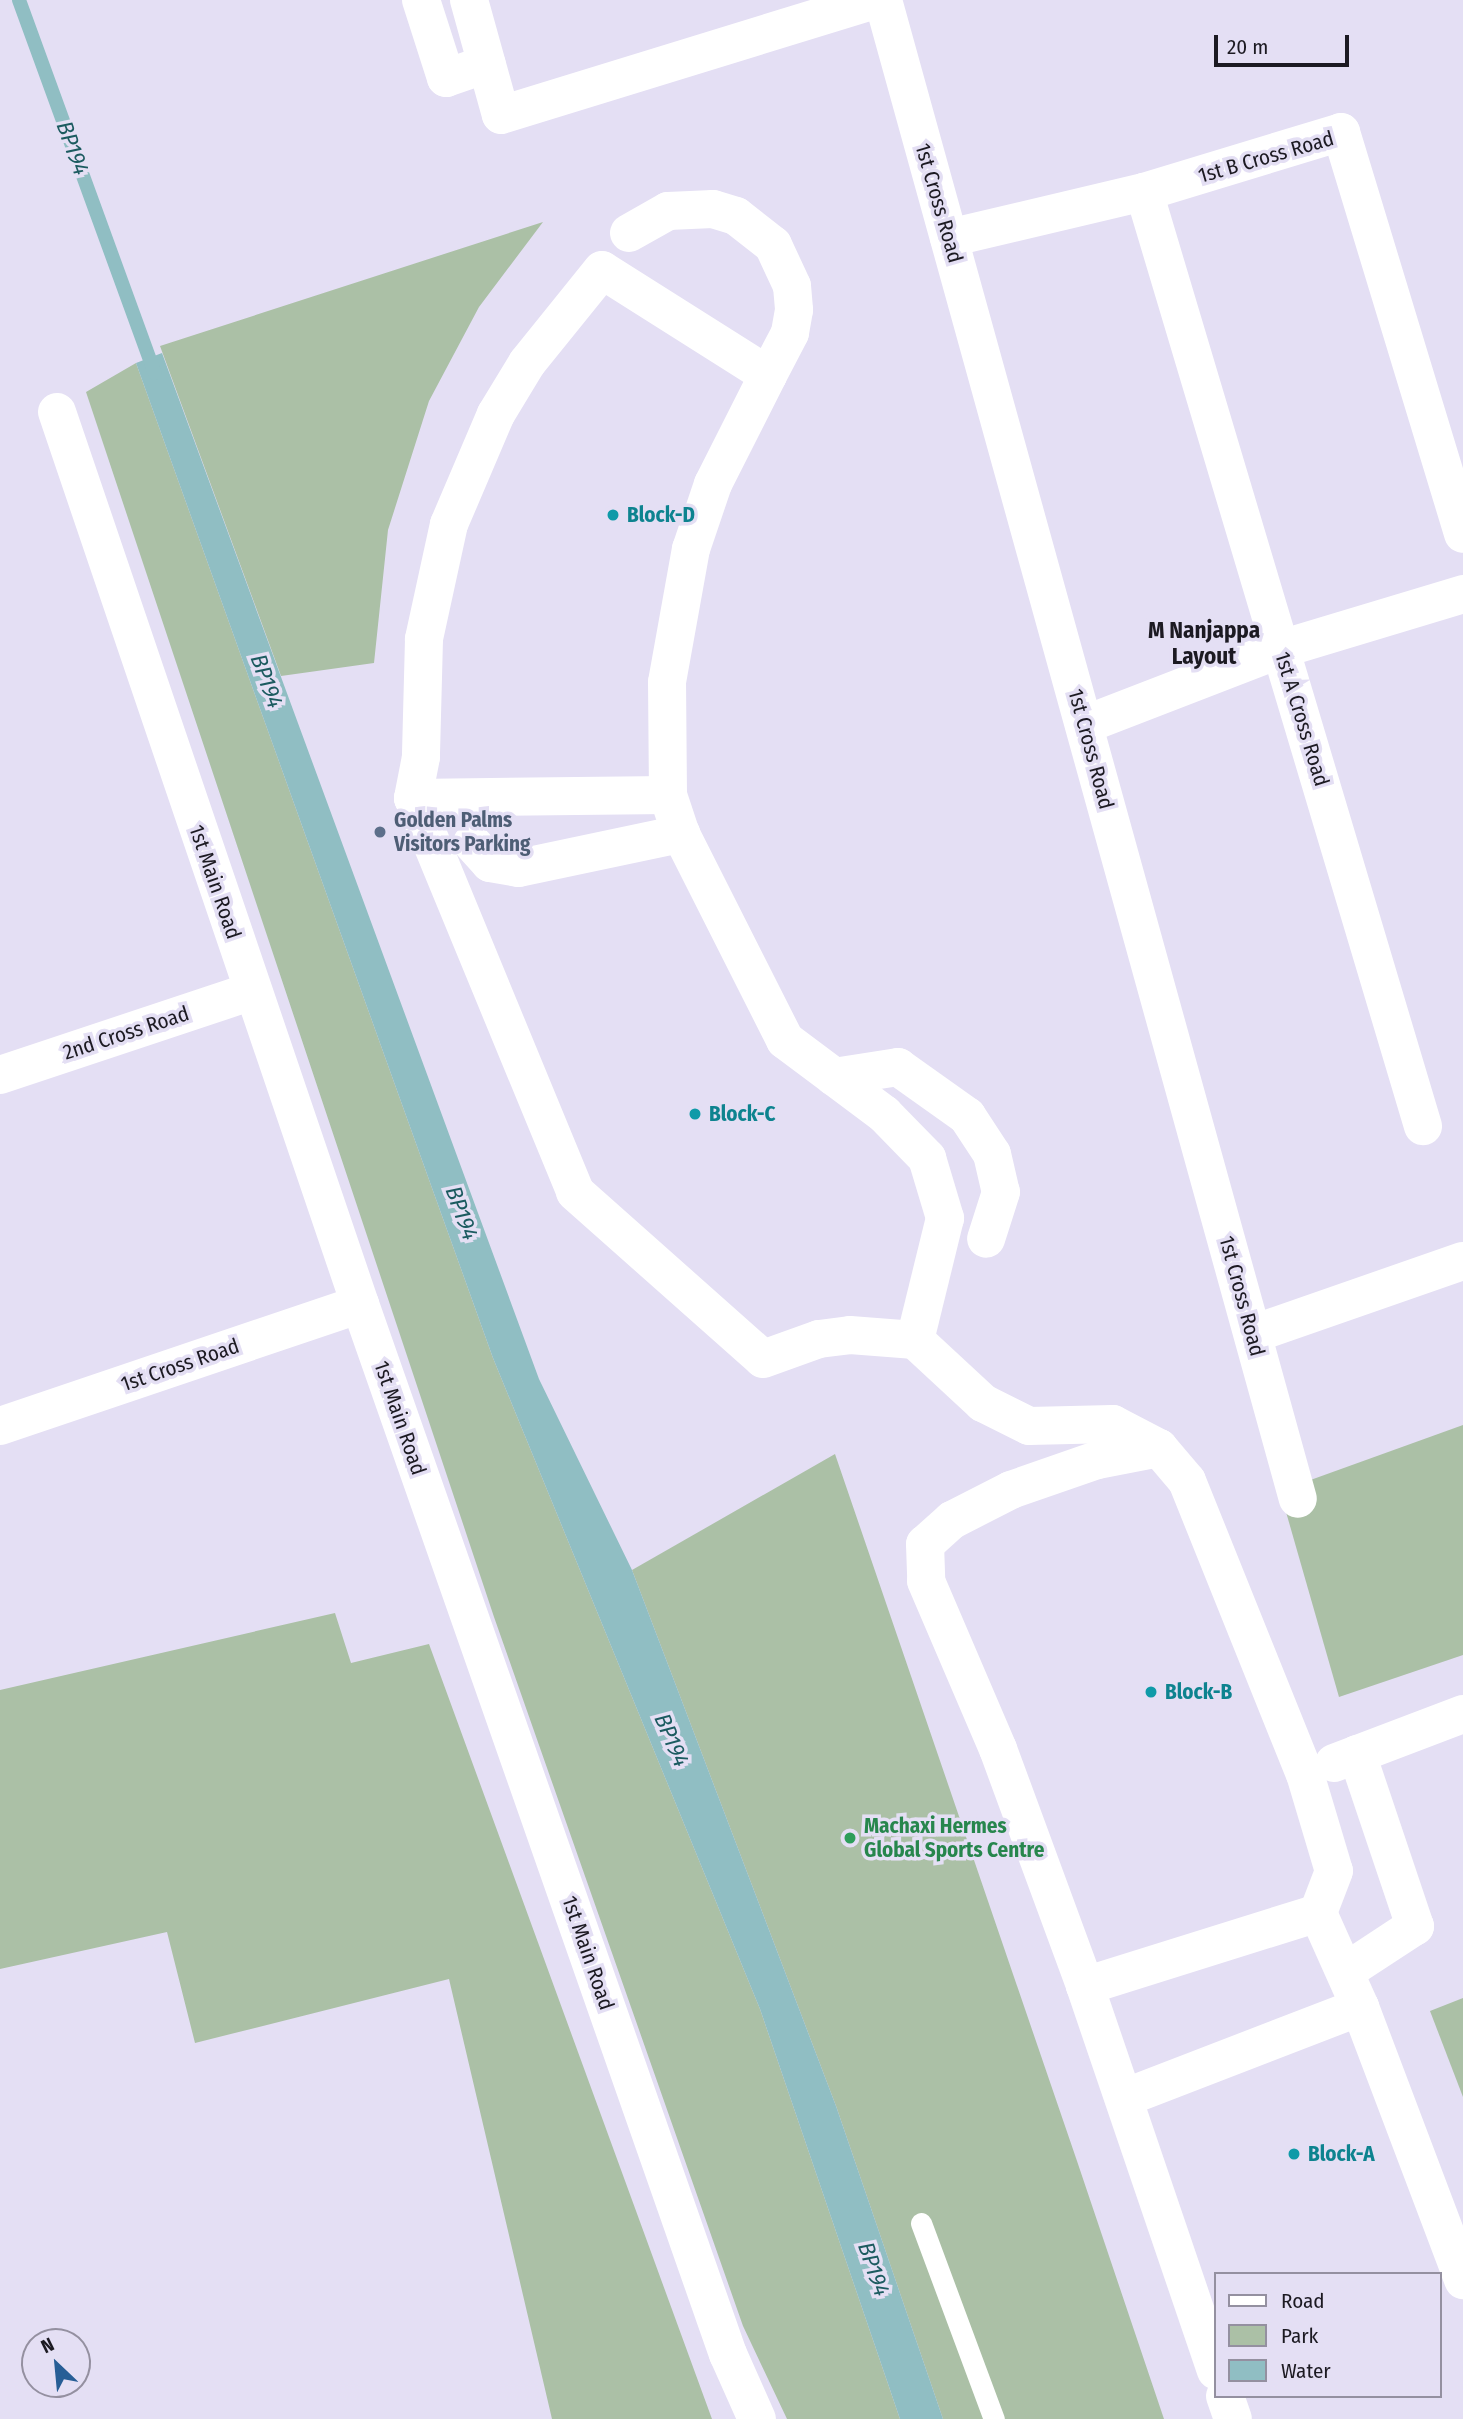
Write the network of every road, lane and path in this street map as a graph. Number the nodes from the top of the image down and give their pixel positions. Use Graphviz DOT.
graph roads {
  1 [pos="421,0"];
  2 [pos="469,0"];
  3 [pos="869,1"];
  4 [pos="487,64"];
  5 [pos="1144,192"];
  6 [pos="629,233"];
  7 [pos="949,238"];
  8 [pos="768,375"];
  9 [pos="57,412"];
  10 [pos="1463,534"];
  11 [pos="1463,594"];
  12 [pos="1281,649"];
  13 [pos="1084,725"];
  14 [pos="668,795"];
  15 [pos="413,798"];
  16 [pos="681,834"];
  17 [pos="472,843"];
  18 [pos="252,991"];
  19 [pos="1,1070"];
  20 [pos="834,1077"];
  21 [pos="1423,1126"];
  22 [pos="986,1239"];
  23 [pos="1463,1261"];
  24 [pos="360,1304"];
  25 [pos="1253,1334"];
  26 [pos="915,1340"];
  27 [pos="0,1426"];
  28 [pos="1159,1448"];
  29 [pos="1298,1499"];
  30 [pos="1463,1714"];
  31 [pos="1357,1754"];
  32 [pos="1305,1774"];
  33 [pos="1318,1913"];
  34 [pos="1357,1964"];
  35 [pos="1085,1986"];
  36 [pos="1360,2007"];
  37 [pos="1124,2098"];
  38 [pos="921,2223"];
  39 [pos="1463,2280"];
  40 [pos="1214,2364"];
  41 [pos="1226,2398"];
  42 [pos="757,2419"];
  43 [pos="994,2419"];
  44 [pos="1233,2419"];
  1 -- 4 [label="street"];
  2 -- 4 [label="street"];
  3 -- 4 [label="street"];
  3 -- 7 [label="street, 1st Cross Road"];
  5 -- 7 [label="street, 1st B Cross Road"];
  5 -- 10 [label="street, 1st B Cross Road"];
  5 -- 12 [label="street, 1st A Cross Road"];
  6 -- 8 [label="street"];
  7 -- 13 [label="street, 1st Cross Road"];
  8 -- 14 [label="street"];
  8 -- 15 [label="street"];
  9 -- 18 [label="street, 1st Main Road"];
  11 -- 12 [label="street"];
  12 -- 13 [label="street"];
  12 -- 21 [label="street, 1st A Cross Road"];
  13 -- 25 [label="street, 1st Cross Road"];
  14 -- 15 [label="street"];
  14 -- 16 [label="street"];
  15 -- 26 [label="street"];
  16 -- 17 [label="street"];
  16 -- 20 [label="street"];
  18 -- 19 [label="street, 2nd Cross Road"];
  18 -- 24 [label="street, 1st Main Road"];
  20 -- 22 [label="street"];
  20 -- 26 [label="street"];
  23 -- 25 [label="street"];
  24 -- 27 [label="street, 1st Cross Road"];
  24 -- 42 [label="street, 1st Main Road"];
  25 -- 29 [label="street, 1st Cross Road"];
  26 -- 28 [label="street"];
  28 -- 32 [label="street"];
  28 -- 35 [label="street"];
  30 -- 31 [label="street"];
  31 -- 32 [label="street"];
  31 -- 34 [label="street"];
  32 -- 33 [label="street"];
  33 -- 35 [label="street"];
  33 -- 36 [label="street"];
  35 -- 37 [label="street"];
  36 -- 37 [label="street"];
  36 -- 39 [label="street"];
  37 -- 40 [label="street"];
  38 -- 43 [label="lane"];
  41 -- 44 [label="street"];
}
